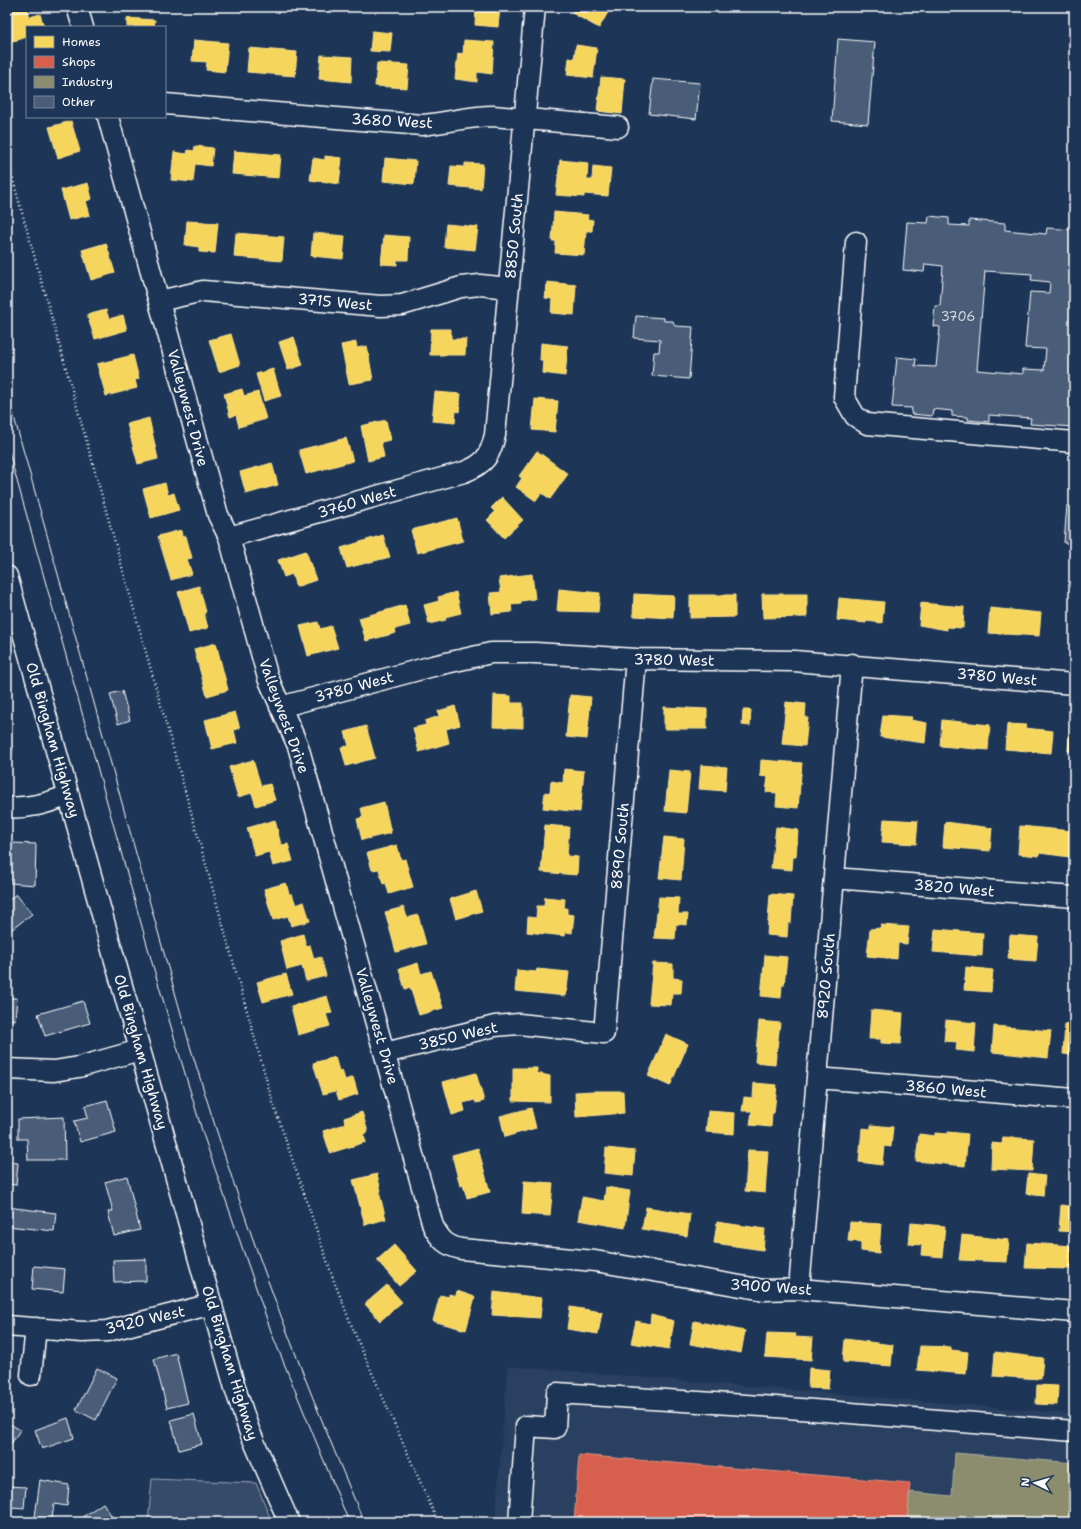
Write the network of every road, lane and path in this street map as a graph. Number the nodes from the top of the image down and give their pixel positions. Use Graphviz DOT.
graph roads {
  1 [pos="77,7"];
  2 [pos="535,7"];
  3 [pos="83,26"];
  4 [pos="166,104"];
  5 [pos="108,118"];
  6 [pos="525,118"];
  7 [pos="618,127"];
  8 [pos="7,159"];
  9 [pos="856,242"];
  10 [pos="509,288"];
  11 [pos="159,301"];
  12 [pos="1074,442"];
  13 [pos="483,462"];
  14 [pos="229,537"];
  15 [pos="7,576"];
  16 [pos="11,606"];
  17 [pos="636,660"];
  18 [pos="852,664"];
  19 [pos="1074,684"];
  20 [pos="280,707"];
  21 [pos="69,795"];
  22 [pos="7,807"];
  23 [pos="834,878"];
  24 [pos="1074,897"];
  25 [pos="604,1033"];
  26 [pos="140,1050"];
  27 [pos="385,1053"];
  28 [pos="7,1069"];
  29 [pos="817,1078"];
  30 [pos="1074,1099"];
  31 [pos="446,1244"];
  32 [pos="799,1289"];
  33 [pos="212,1304"];
  34 [pos="1074,1312"];
  35 [pos="7,1326"];
  36 [pos="36,1328"];
  37 [pos="31,1375"];
  38 [pos="1074,1431"];
  39 [pos="289,1522"];
  40 [pos="438,1522"];
  41 [pos="519,1522"];
  1 -- 3 [label="street"];
  2 -- 6 [label="street, 8850 South"];
  4 -- 6 [label="street, 3680 West"];
  5 -- 11 [label="street, Valleywest Drive"];
  6 -- 7 [label="street, 3680 West"];
  6 -- 10 [label="street, 8850 South"];
  8 -- 40 [label="path"];
  9 -- 12 [label="street"];
  10 -- 11 [label="street, 3715 West"];
  10 -- 13 [label="street, 8850 South"];
  11 -- 14 [label="street, Valleywest Drive"];
  13 -- 14 [label="street, 3760 West"];
  14 -- 20 [label="street, Valleywest Drive"];
  15 -- 16 [label="street, Old Bingham Highway"];
  16 -- 21 [label="street, Old Bingham Highway"];
  17 -- 18 [label="street, 3780 West"];
  17 -- 20 [label="street, 3780 West"];
  17 -- 25 [label="street, 8890 South"];
  18 -- 19 [label="street, 3780 West"];
  18 -- 23 [label="street, 8920 South"];
  20 -- 27 [label="street, Valleywest Drive"];
  21 -- 22 [label="street"];
  21 -- 26 [label="street, Old Bingham Highway"];
  23 -- 24 [label="street, 3820 West"];
  23 -- 29 [label="street, 8920 South"];
  25 -- 27 [label="street, 3850 West"];
  26 -- 28 [label="street"];
  26 -- 33 [label="street, Old Bingham Highway"];
  27 -- 31 [label="street, Valleywest Drive"];
  29 -- 30 [label="street, 3860 West"];
  29 -- 32 [label="street, 8920 South"];
  31 -- 32 [label="street, 3900 West"];
  32 -- 34 [label="street, 3900 West"];
  33 -- 36 [label="street, 3920 West"];
  33 -- 39 [label="street, Old Bingham Highway"];
  35 -- 36 [label="street, 3920 West"];
  36 -- 37 [label="street"];
  38 -- 41 [label="street"];
}
